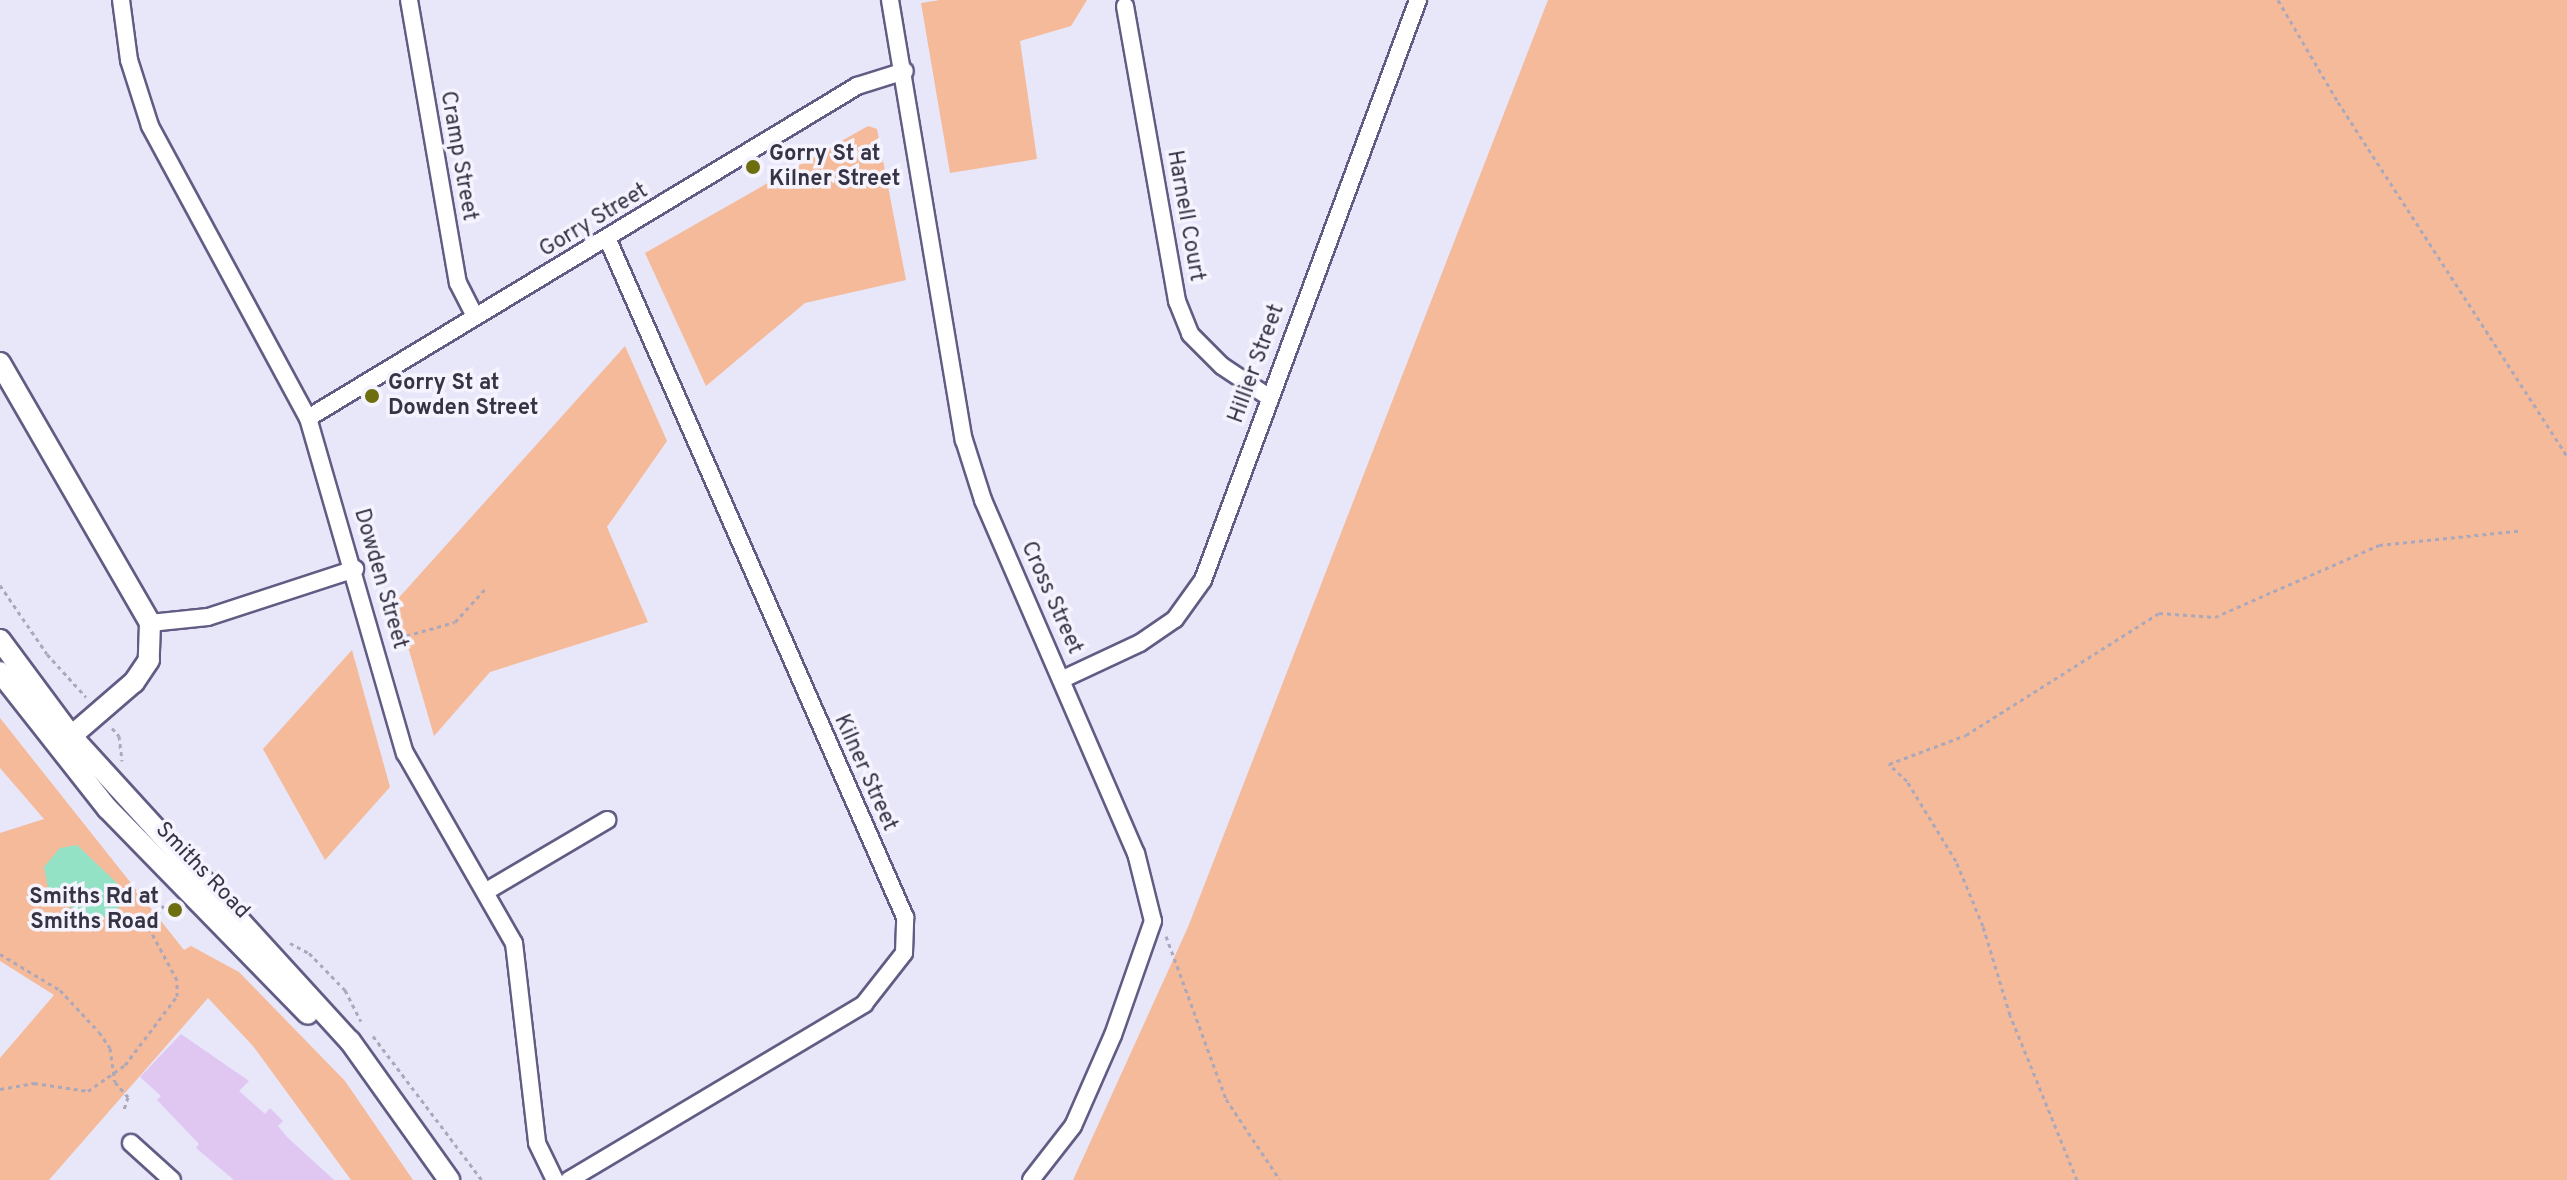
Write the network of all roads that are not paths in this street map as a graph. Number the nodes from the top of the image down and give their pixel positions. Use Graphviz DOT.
graph roads {
  1 [pos="121,0"];
  2 [pos="409,0"];
  3 [pos="890,0"];
  4 [pos="1418,0"];
  5 [pos="1125,6"];
  6 [pos="905,71"];
  7 [pos="608,240"];
  8 [pos="475,316"];
  9 [pos="0,363"];
  10 [pos="1267,396"];
  11 [pos="308,418"];
  12 [pos="355,569"];
  13 [pos="150,623"];
  14 [pos="0,640"];
  15 [pos="0,672"];
  16 [pos="1063,679"];
  17 [pos="64,743"];
  18 [pos="607,820"];
  19 [pos="485,892"];
  20 [pos="131,1143"];
  21 [pos="172,1180"];
  22 [pos="449,1180"];
  23 [pos="555,1180"];
  24 [pos="569,1180"];
  25 [pos="1031,1180"];
  1 -- 11 [label="street, Dowden Street"];
  2 -- 8 [label="street, Cramp Street"];
  3 -- 6 [label="street, Cross Street"];
  4 -- 10 [label="street, Hillier Street"];
  5 -- 10 [label="street, Harnell Court"];
  6 -- 7 [label="street, Gorry Street"];
  6 -- 16 [label="street, Cross Street"];
  7 -- 8 [label="street, Gorry Street"];
  7 -- 24 [label="street, Kilner Street"];
  8 -- 11 [label="street, Gorry Street"];
  9 -- 13 [label="street"];
  10 -- 16 [label="street, Hillier Street"];
  11 -- 12 [label="street, Dowden Street"];
  12 -- 13 [label="street"];
  12 -- 19 [label="street, Dowden Street"];
  13 -- 17 [label="street"];
  14 -- 17 [label="street, Smiths Road"];
  15 -- 17 [label="street, Smiths Road"];
  16 -- 25 [label="street, Cross Street"];
  17 -- 22 [label="street, Smiths Road"];
  18 -- 19 [label="street"];
  19 -- 23 [label="street, Dowden Street"];
  20 -- 21 [label="street"];
}
